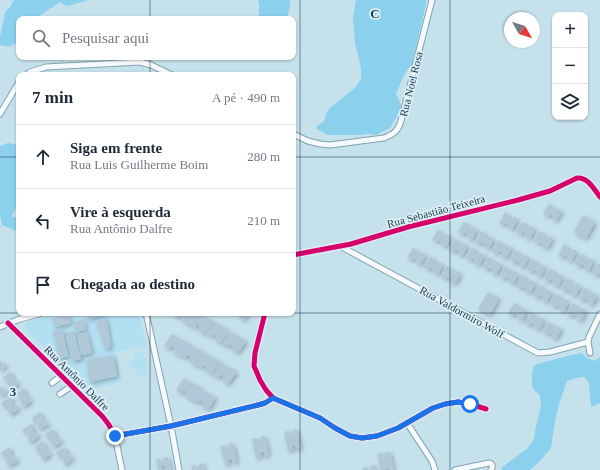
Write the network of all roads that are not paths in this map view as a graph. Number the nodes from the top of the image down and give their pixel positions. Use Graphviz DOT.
graph roads {
  1 [pos="432,0"];
  2 [pos="30,72"];
  3 [pos="166,72"];
  4 [pos="16,87"];
  5 [pos="0,114"];
  6 [pos="296,135"];
  7 [pos="600,197"];
  8 [pos="340,246"];
  9 [pos="296,254"];
  10 [pos="600,314"];
  11 [pos="28,316"];
  12 [pos="147,316"];
  13 [pos="264,316"];
  14 [pos="8,323"];
  15 [pos="0,327"];
  16 [pos="588,342"];
  17 [pos="590,353"];
  18 [pos="61,376"];
  19 [pos="52,383"];
  20 [pos="72,386"];
  21 [pos="60,394"];
  22 [pos="273,398"];
  23 [pos="486,409"];
  24 [pos="407,423"];
  25 [pos="171,426"];
  26 [pos="115,436"];
  27 [pos="122,470"];
  28 [pos="179,470"];
  29 [pos="435,470"];
  30 [pos="455,470"];
  31 [pos="491,470"];
  1 -- 6 [label="street, Rua Noel Rosa"];
  2 -- 3 [label="street"];
  4 -- 5 [label="street"];
  7 -- 8 [label="street, Rua Sebastião Teixeira"];
  8 -- 9 [label="street, Rua Sebastião Teixeira"];
  8 -- 16 [label="street, Rua Valdormiro Wolf"];
  10 -- 16 [label="street"];
  11 -- 14 [label="street"];
  12 -- 25 [label="street"];
  13 -- 22 [label="street"];
  14 -- 15 [label="street"];
  14 -- 18 [label="street, Rua Antônio Dalfre"];
  16 -- 17 [label="street"];
  18 -- 19 [label="street"];
  18 -- 20 [label="street, Rua Antônio Dalfre"];
  20 -- 21 [label="street"];
  20 -- 26 [label="street, Rua Antônio Dalfre"];
  22 -- 24 [label="street"];
  22 -- 25 [label="street"];
  23 -- 24 [label="street"];
  24 -- 29 [label="street"];
  25 -- 26 [label="street"];
  25 -- 28 [label="street"];
  26 -- 27 [label="street"];
  30 -- 31 [label="street"];
}
